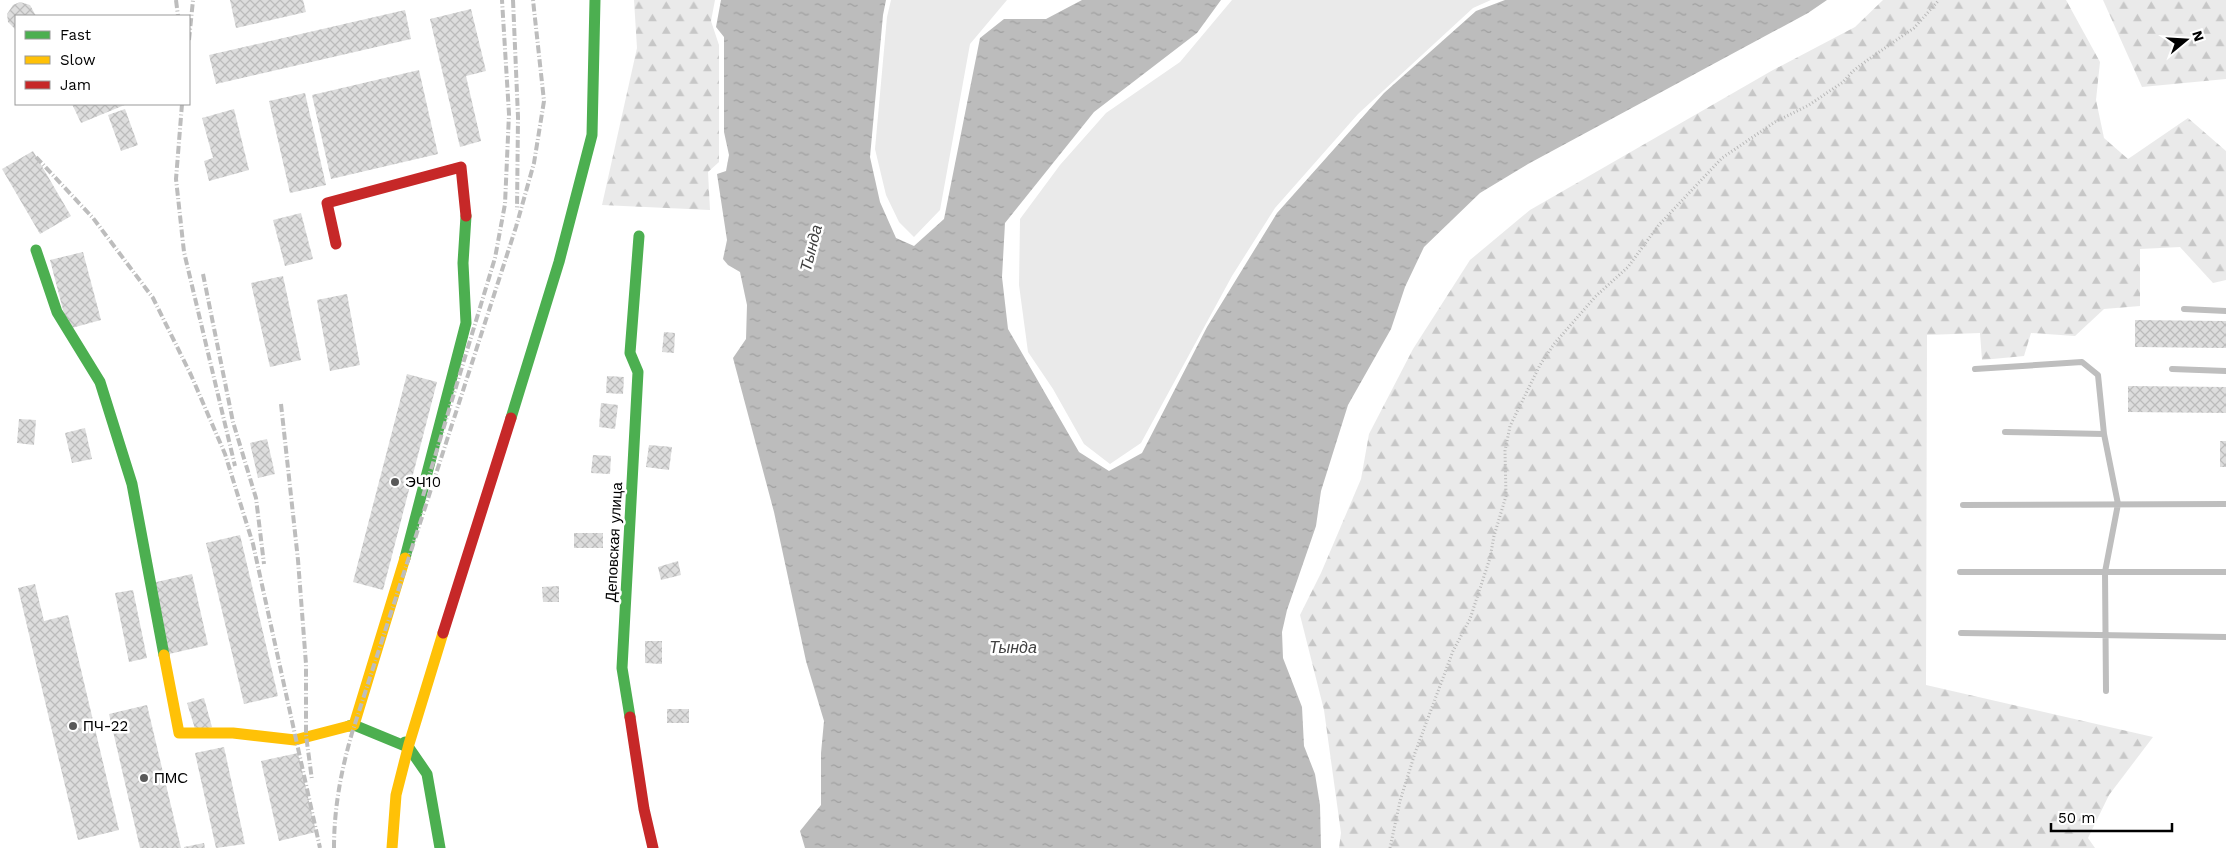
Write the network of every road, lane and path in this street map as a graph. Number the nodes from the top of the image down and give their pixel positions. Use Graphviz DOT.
graph roads {
  1 [pos="596,0"];
  2 [pos="1939,0"];
  3 [pos="639,236"];
  4 [pos="336,244"];
  5 [pos="36,250"];
  6 [pos="2184,309"];
  7 [pos="2226,311"];
  8 [pos="1975,369"];
  9 [pos="2172,369"];
  10 [pos="2226,371"];
  11 [pos="2005,432"];
  12 [pos="2104,434"];
  13 [pos="2118,504"];
  14 [pos="2226,504"];
  15 [pos="1963,505"];
  16 [pos="1960,572"];
  17 [pos="2105,572"];
  18 [pos="2226,572"];
  19 [pos="1961,633"];
  20 [pos="2105,635"];
  21 [pos="2226,637"];
  22 [pos="2106,691"];
  23 [pos="354,725"];
  24 [pos="408,744"];
  25 [pos="392,848"];
  26 [pos="440,848"];
  27 [pos="653,848"];
  28 [pos="1390,848"];
  1 -- 24 [label="street"];
  2 -- 28 [label="path"];
  3 -- 27 [label="street, Деповская улица"];
  4 -- 23 [label="street"];
  5 -- 23 [label="street"];
  6 -- 7 [label="lane"];
  8 -- 12 [label="lane"];
  9 -- 10 [label="lane"];
  11 -- 12 [label="lane"];
  12 -- 13 [label="lane"];
  13 -- 14 [label="lane"];
  13 -- 15 [label="lane"];
  13 -- 17 [label="lane"];
  16 -- 17 [label="lane"];
  17 -- 18 [label="lane"];
  17 -- 20 [label="lane"];
  19 -- 20 [label="lane"];
  20 -- 21 [label="lane"];
  20 -- 22 [label="lane"];
  23 -- 24 [label="street"];
  24 -- 25 [label="street"];
  24 -- 26 [label="street"];
}
